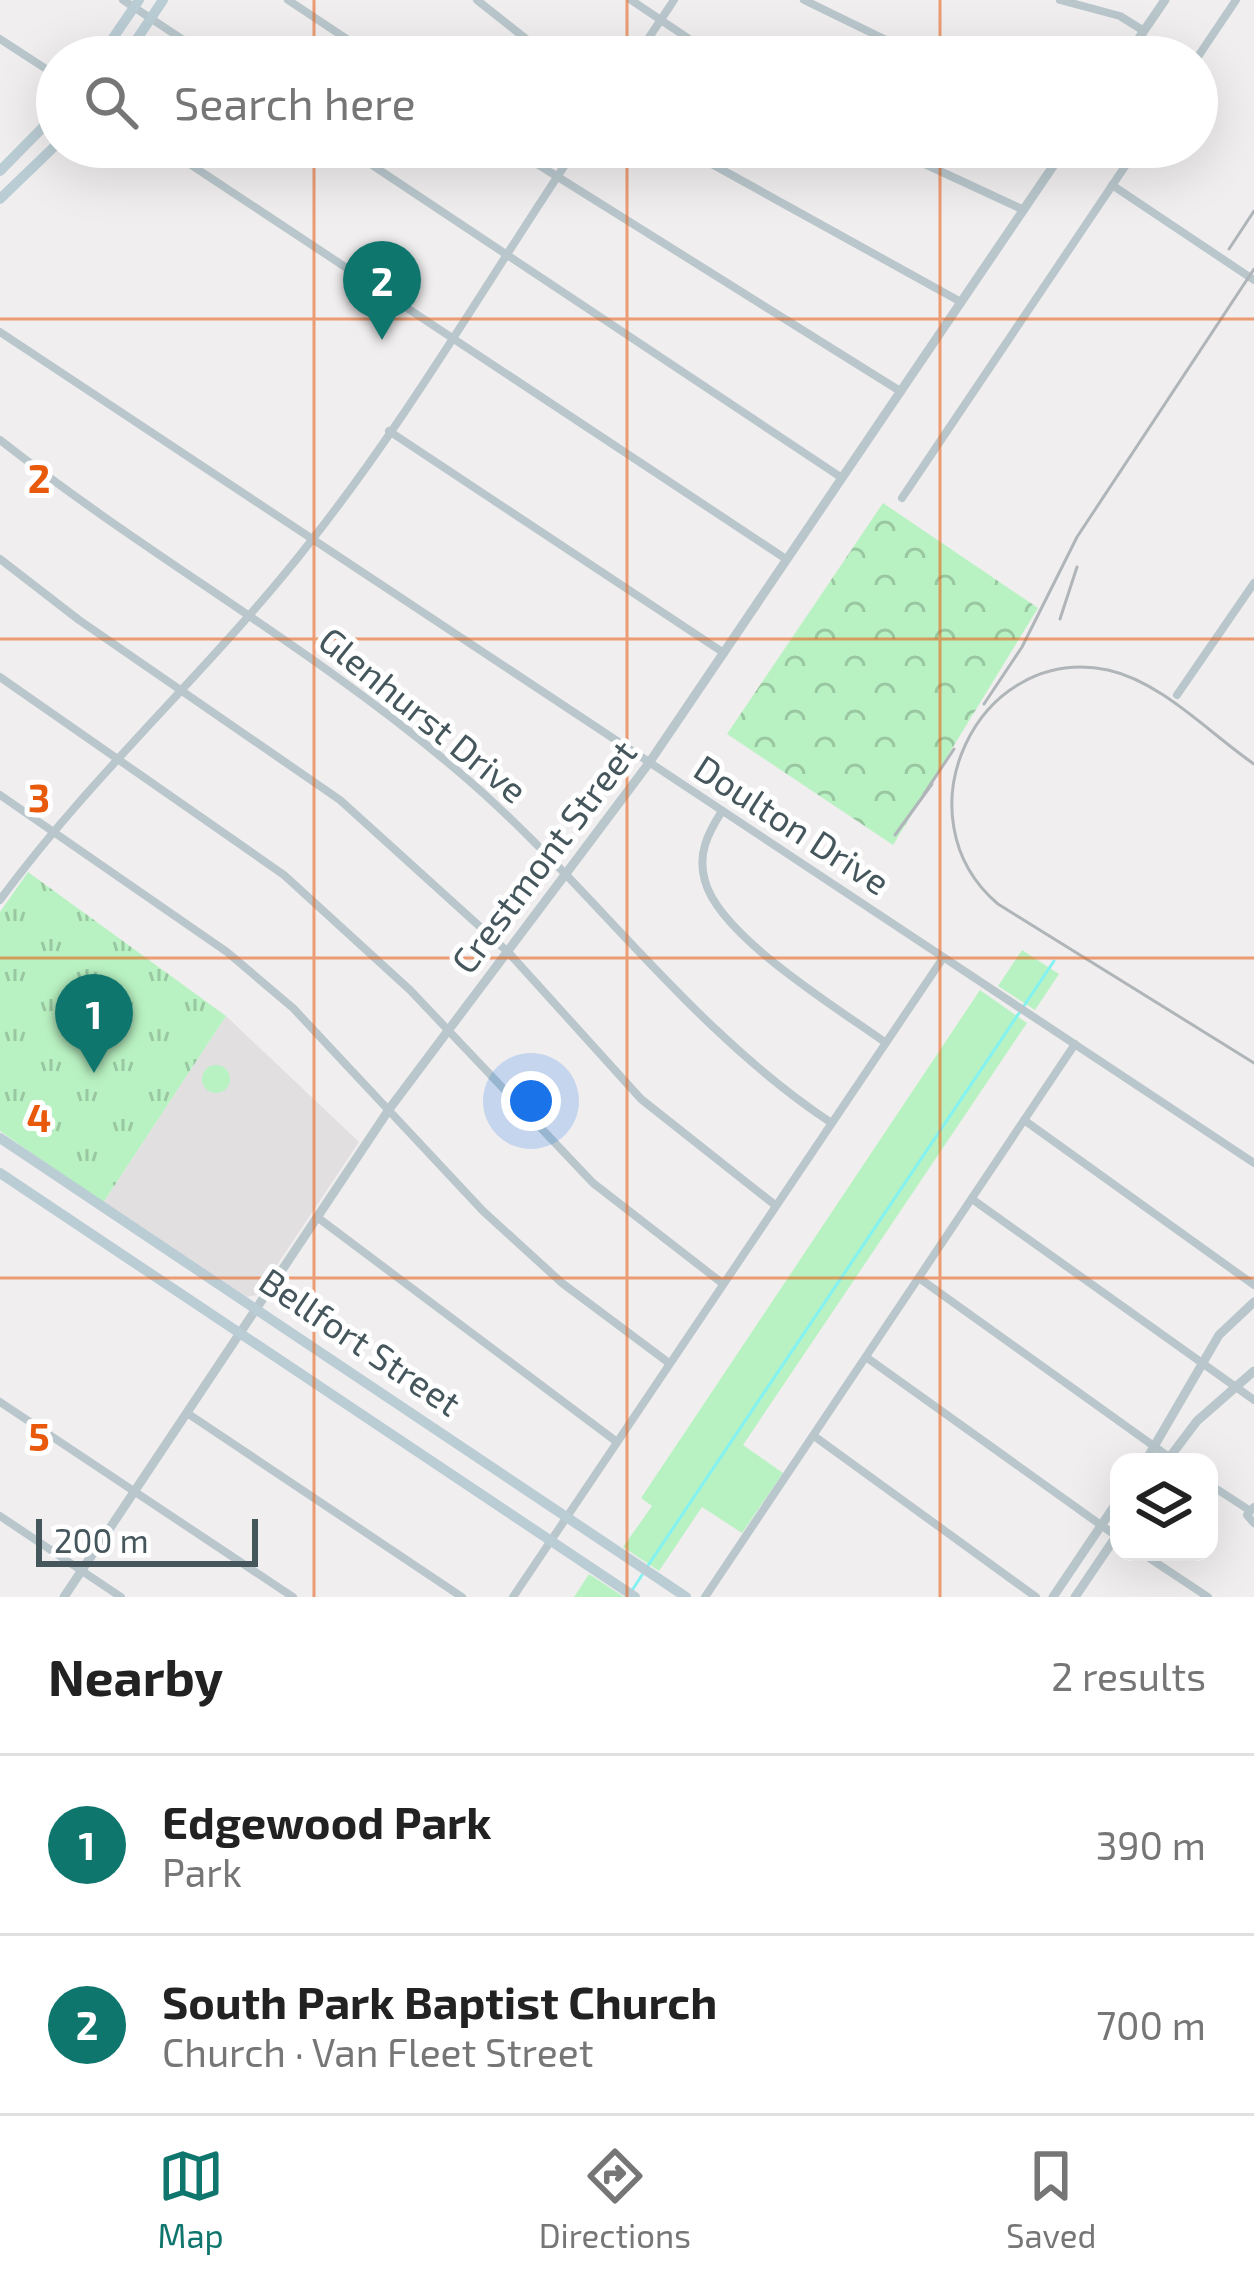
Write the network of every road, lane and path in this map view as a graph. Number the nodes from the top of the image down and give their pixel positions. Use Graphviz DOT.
graph roads {
  1 [pos="163,0"];
  2 [pos="288,0"];
  3 [pos="477,0"];
  4 [pos="631,0"];
  5 [pos="674,0"];
  6 [pos="804,0"];
  7 [pos="1060,0"];
  8 [pos="1165,0"];
  9 [pos="1236,0"];
  10 [pos="132,2"];
  11 [pos="151,18"];
  12 [pos="659,20"];
  13 [pos="1144,31"];
  14 [pos="112,36"];
  15 [pos="139,36"];
  16 [pos="178,36"];
  17 [pos="342,36"];
  18 [pos="522,36"];
  19 [pos="649,36"];
  20 [pos="684,36"];
  21 [pos="878,36"];
  22 [pos="1141,36"];
  23 [pos="1212,36"];
  24 [pos="0,39"];
  25 [pos="36,62"];
  26 [pos="36,134"];
  27 [pos="36,164"];
  28 [pos="196,168"];
  29 [pos="377,168"];
  30 [pos="541,168"];
  31 [pos="563,168"];
  32 [pos="719,168"];
  33 [pos="933,168"];
  34 [pos="1052,168"];
  35 [pos="1124,168"];
  36 [pos="0,172"];
  37 [pos="556,178"];
  38 [pos="1112,185"];
  39 [pos="0,199"];
  40 [pos="1024,210"];
  41 [pos="507,254"];
  42 [pos="1254,280"];
  43 [pos="961,302"];
  44 [pos="0,332"];
  45 [pos="451,338"];
  46 [pos="901,391"];
  47 [pos="389,431"];
  48 [pos="0,440"];
  49 [pos="842,478"];
  50 [pos="902,498"];
  51 [pos="313,540"];
  52 [pos="0,559"];
  53 [pos="786,559"];
  54 [pos="1254,583"];
  55 [pos="250,616"];
  56 [pos="724,653"];
  57 [pos="0,676"];
  58 [pos="181,688"];
  59 [pos="1177,695"];
  60 [pos="115,758"];
  61 [pos="649,763"];
  62 [pos="0,795"];
  63 [pos="722,811"];
  64 [pos="51,830"];
  65 [pos="569,874"];
  66 [pos="0,901"];
  67 [pos="508,952"];
  68 [pos="943,958"];
  69 [pos="449,1030"];
  70 [pos="886,1043"];
  71 [pos="1075,1044"];
  72 [pos="390,1108"];
  73 [pos="1024,1120"];
  74 [pos="830,1122"];
  75 [pos="4,1141"];
  76 [pos="0,1156"];
  77 [pos="1254,1163"];
  78 [pos="0,1173"];
  79 [pos="972,1199"];
  80 [pos="775,1204"];
  81 [pos="316,1217"];
  82 [pos="919,1278"];
  83 [pos="722,1283"];
  84 [pos="1254,1286"];
  85 [pos="1254,1302"];
  86 [pos="256,1309"];
  87 [pos="241,1334"];
  88 [pos="866,1357"];
  89 [pos="669,1363"];
  90 [pos="1199,1363"];
  91 [pos="1254,1371"];
  92 [pos="1235,1387"];
  93 [pos="1254,1400"];
  94 [pos="0,1402"];
  95 [pos="187,1413"];
  96 [pos="814,1436"];
  97 [pos="617,1442"];
  98 [pos="1155,1447"];
  99 [pos="1151,1453"];
  100 [pos="1162,1453"];
  101 [pos="1176,1453"];
  102 [pos="1218,1489"];
  103 [pos="134,1491"];
  104 [pos="1251,1509"];
  105 [pos="1110,1512"];
  106 [pos="0,1516"];
  107 [pos="566,1516"];
  108 [pos="1254,1523"];
  109 [pos="1101,1526"];
  110 [pos="1110,1531"];
  111 [pos="550,1540"];
  112 [pos="1110,1547"];
  113 [pos="1154,1561"];
  114 [pos="81,1571"];
  115 [pos="64,1597"];
  116 [pos="121,1597"];
  117 [pos="292,1597"];
  118 [pos="462,1597"];
  119 [pos="513,1597"];
  120 [pos="635,1597"];
  121 [pos="686,1597"];
  122 [pos="705,1597"];
  123 [pos="1036,1597"];
  124 [pos="1053,1597"];
  125 [pos="1075,1597"];
  126 [pos="1208,1597"];
  1 -- 11 [label="main road"];
  2 -- 17 [label="street"];
  3 -- 18 [label="street"];
  4 -- 12 [label="street"];
  5 -- 12 [label="street"];
  6 -- 21 [label="street"];
  7 -- 13 [label="street"];
  8 -- 13 [label="street"];
  9 -- 23 [label="street"];
  10 -- 11 [label="street"];
  10 -- 14 [label="main road"];
  11 -- 15 [label="main road"];
  11 -- 16 [label="street"];
  12 -- 19 [label="street"];
  12 -- 20 [label="street"];
  13 -- 22 [label="street"];
  24 -- 25 [label="street"];
  26 -- 36 [label="main road"];
  27 -- 39 [label="main road"];
  28 -- 45 [label="street"];
  29 -- 41 [label="street"];
  30 -- 37 [label="street"];
  31 -- 37 [label="street"];
  32 -- 43 [label="street"];
  33 -- 40 [label="street"];
  34 -- 40 [label="street, Crestmont Street"];
  35 -- 38 [label="street"];
  37 -- 41 [label="street"];
  37 -- 46 [label="street"];
  38 -- 42 [label="street"];
  38 -- 50 [label="street"];
  40 -- 43 [label="street, Crestmont Street"];
  41 -- 45 [label="street"];
  41 -- 49 [label="street"];
  43 -- 46 [label="street, Crestmont Street"];
  44 -- 51 [label="street, Doulton Drive"];
  45 -- 47 [label="street"];
  45 -- 53 [label="street"];
  46 -- 49 [label="street, Crestmont Street"];
  47 -- 51 [label="street"];
  47 -- 56 [label="street"];
  48 -- 55 [label="street, Glenhurst Drive"];
  49 -- 53 [label="street, Crestmont Street"];
  51 -- 55 [label="street"];
  51 -- 61 [label="street, Doulton Drive"];
  52 -- 58 [label="street"];
  53 -- 56 [label="street, Crestmont Street"];
  54 -- 59 [label="street"];
  55 -- 58 [label="street"];
  55 -- 65 [label="street, Glenhurst Drive"];
  56 -- 61 [label="street, Crestmont Street"];
  57 -- 60 [label="street"];
  58 -- 60 [label="street"];
  58 -- 67 [label="street"];
  60 -- 64 [label="street"];
  60 -- 69 [label="street"];
  61 -- 63 [label="street, Doulton Drive"];
  61 -- 65 [label="street, Crestmont Street"];
  62 -- 64 [label="street"];
  63 -- 68 [label="street, Doulton Drive"];
  63 -- 70 [label="street"];
  64 -- 66 [label="street"];
  64 -- 72 [label="street"];
  65 -- 67 [label="street, Crestmont Street"];
  65 -- 74 [label="street, Glenhurst Drive"];
  67 -- 69 [label="street, Crestmont Street"];
  67 -- 80 [label="street"];
  68 -- 70 [label="street"];
  68 -- 71 [label="street, Doulton Drive"];
  69 -- 72 [label="street, Crestmont Street"];
  69 -- 83 [label="street"];
  70 -- 74 [label="street"];
  71 -- 73 [label="street"];
  71 -- 77 [label="street, Doulton Drive"];
  72 -- 81 [label="street, Crestmont Street"];
  72 -- 89 [label="street"];
  73 -- 79 [label="street"];
  73 -- 84 [label="street"];
  74 -- 80 [label="street"];
  75 -- 76 [label="main road"];
  75 -- 86 [label="main road, Bellfort Street"];
  78 -- 87 [label="main road, Bellfort Street"];
  79 -- 82 [label="street"];
  79 -- 90 [label="street"];
  80 -- 83 [label="street"];
  81 -- 86 [label="street, Crestmont Street"];
  81 -- 97 [label="street"];
  82 -- 88 [label="street"];
  82 -- 98 [label="street"];
  83 -- 89 [label="street"];
  85 -- 90 [label="street"];
  86 -- 87 [label="street, Crestmont Street"];
  86 -- 107 [label="main road, Bellfort Street"];
  87 -- 95 [label="street, Crestmont Street"];
  87 -- 111 [label="main road, Bellfort Street"];
  88 -- 96 [label="street"];
  88 -- 109 [label="street"];
  89 -- 97 [label="street"];
  90 -- 92 [label="street"];
  90 -- 98 [label="street"];
  91 -- 92 [label="street"];
  92 -- 93 [label="street"];
  92 -- 101 [label="street"];
  94 -- 103 [label="street"];
  95 -- 103 [label="street, Crestmont Street"];
  95 -- 118 [label="street"];
  96 -- 122 [label="street"];
  96 -- 123 [label="street"];
  97 -- 107 [label="street"];
  98 -- 99 [label="street"];
  98 -- 100 [label="street"];
  102 -- 104 [label="street"];
  103 -- 114 [label="street, Crestmont Street"];
  103 -- 117 [label="street"];
  104 -- 108 [label="street"];
  105 -- 109 [label="street"];
  106 -- 114 [label="street"];
  107 -- 111 [label="street"];
  107 -- 121 [label="main road, Bellfort Street"];
  109 -- 110 [label="street"];
  109 -- 124 [label="street"];
  111 -- 119 [label="street"];
  111 -- 120 [label="main road, Bellfort Street"];
  112 -- 125 [label="street"];
  113 -- 126 [label="street"];
  114 -- 115 [label="street, Crestmont Street"];
  114 -- 116 [label="street"];
}
